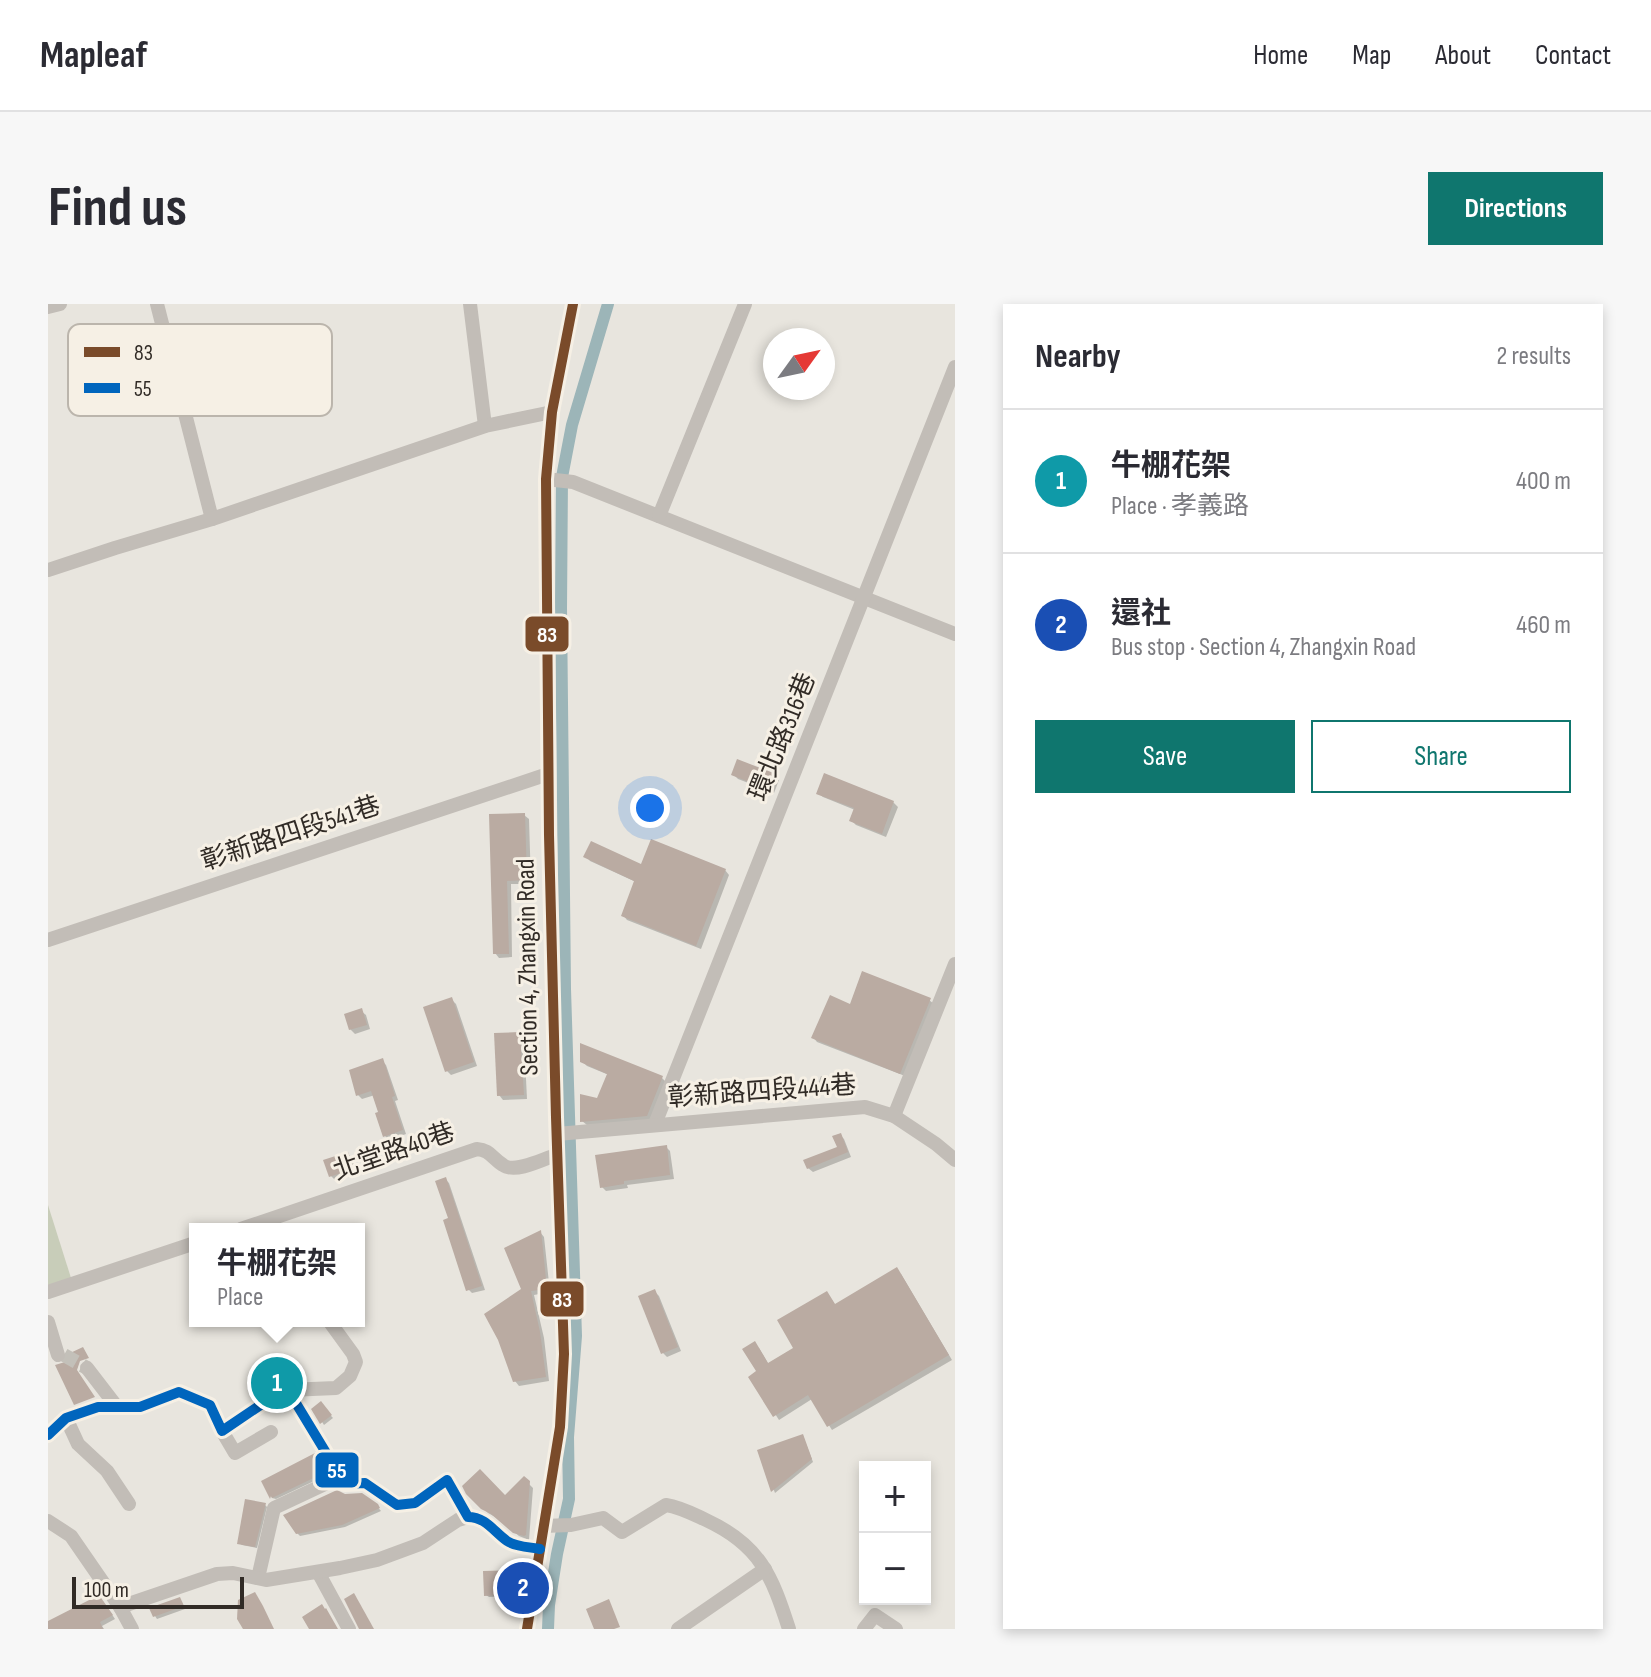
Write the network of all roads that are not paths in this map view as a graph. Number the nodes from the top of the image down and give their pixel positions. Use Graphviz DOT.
graph roads {
  1 [pos="60,304"];
  2 [pos="157,304"];
  3 [pos="470,304"];
  4 [pos="573,304"];
  5 [pos="745,304"];
  6 [pos="48,307"];
  7 [pos="162,324"];
  8 [pos="955,367"];
  9 [pos="552,412"];
  10 [pos="186,416"];
  11 [pos="485,426"];
  12 [pos="560,481"];
  13 [pos="659,516"];
  14 [pos="212,519"];
  15 [pos="48,570"];
  16 [pos="864,598"];
  17 [pos="955,634"];
  18 [pos="548,774"];
  19 [pos="48,940"];
  20 [pos="955,964"];
  21 [pos="894,1116"];
  22 [pos="655,1124"];
  23 [pos="557,1134"];
  24 [pos="558,1154"];
  25 [pos="955,1160"];
  26 [pos="287,1222"];
  27 [pos="189,1245"];
  28 [pos="48,1292"];
  29 [pos="48,1322"];
  30 [pos="333,1327"];
  31 [pos="57,1356"];
  32 [pos="87,1368"];
  33 [pos="288,1390"];
  34 [pos="117,1407"];
  35 [pos="66,1418"];
  36 [pos="222,1431"];
  37 [pos="271,1432"];
  38 [pos="48,1435"];
  39 [pos="340,1477"];
  40 [pos="129,1504"];
  41 [pos="468,1517"];
  42 [pos="48,1521"];
  43 [pos="544,1526"];
  44 [pos="540,1549"];
  45 [pos="765,1569"];
  46 [pos="318,1572"];
  47 [pos="258,1578"];
  48 [pos="120,1607"];
  49 [pos="132,1629"];
  50 [pos="349,1629"];
  51 [pos="527,1629"];
  52 [pos="678,1629"];
  53 [pos="789,1629"];
  54 [pos="864,1629"];
  55 [pos="896,1629"];
  1 -- 6 [label="street"];
  2 -- 7 [label="street"];
  3 -- 11 [label="street"];
  4 -- 9 [label="street, Section 4, Zhangxin Road"];
  5 -- 13 [label="street"];
  8 -- 16 [label="street, 環北路316巷"];
  9 -- 11 [label="street"];
  9 -- 12 [label="street, Section 4, Zhangxin Road"];
  10 -- 14 [label="street"];
  11 -- 14 [label="street"];
  12 -- 13 [label="street"];
  12 -- 18 [label="street, Section 4, Zhangxin Road"];
  13 -- 16 [label="street"];
  14 -- 15 [label="street"];
  16 -- 17 [label="street"];
  16 -- 22 [label="street, 環北路316巷"];
  18 -- 19 [label="street, 彰新路四段541巷"];
  18 -- 23 [label="street, Section 4, Zhangxin Road"];
  20 -- 21 [label="street"];
  21 -- 22 [label="street, 彰新路四段444巷"];
  21 -- 25 [label="street, 彰新路四段444巷"];
  22 -- 23 [label="street, 彰新路四段444巷"];
  23 -- 24 [label="street, Section 4, Zhangxin Road"];
  24 -- 26 [label="street, 北堂路40巷"];
  24 -- 43 [label="street, Section 4, Zhangxin Road"];
  27 -- 28 [label="street"];
  29 -- 31 [label="street"];
  30 -- 33 [label="street"];
  32 -- 34 [label="street"];
  33 -- 36 [label="street"];
  33 -- 39 [label="street"];
  34 -- 35 [label="street"];
  34 -- 36 [label="street"];
  35 -- 38 [label="street"];
  35 -- 40 [label="street"];
  36 -- 37 [label="street"];
  39 -- 41 [label="street"];
  39 -- 47 [label="street"];
  41 -- 44 [label="street"];
  41 -- 46 [label="street"];
  42 -- 48 [label="street"];
  43 -- 44 [label="street, Section 4, Zhangxin Road"];
  43 -- 45 [label="street"];
  44 -- 51 [label="street, Section 4, Zhangxin Road"];
  45 -- 52 [label="street"];
  45 -- 53 [label="street"];
  46 -- 47 [label="street"];
  46 -- 50 [label="street"];
  47 -- 48 [label="street"];
  48 -- 49 [label="street"];
  54 -- 55 [label="street"];
}
